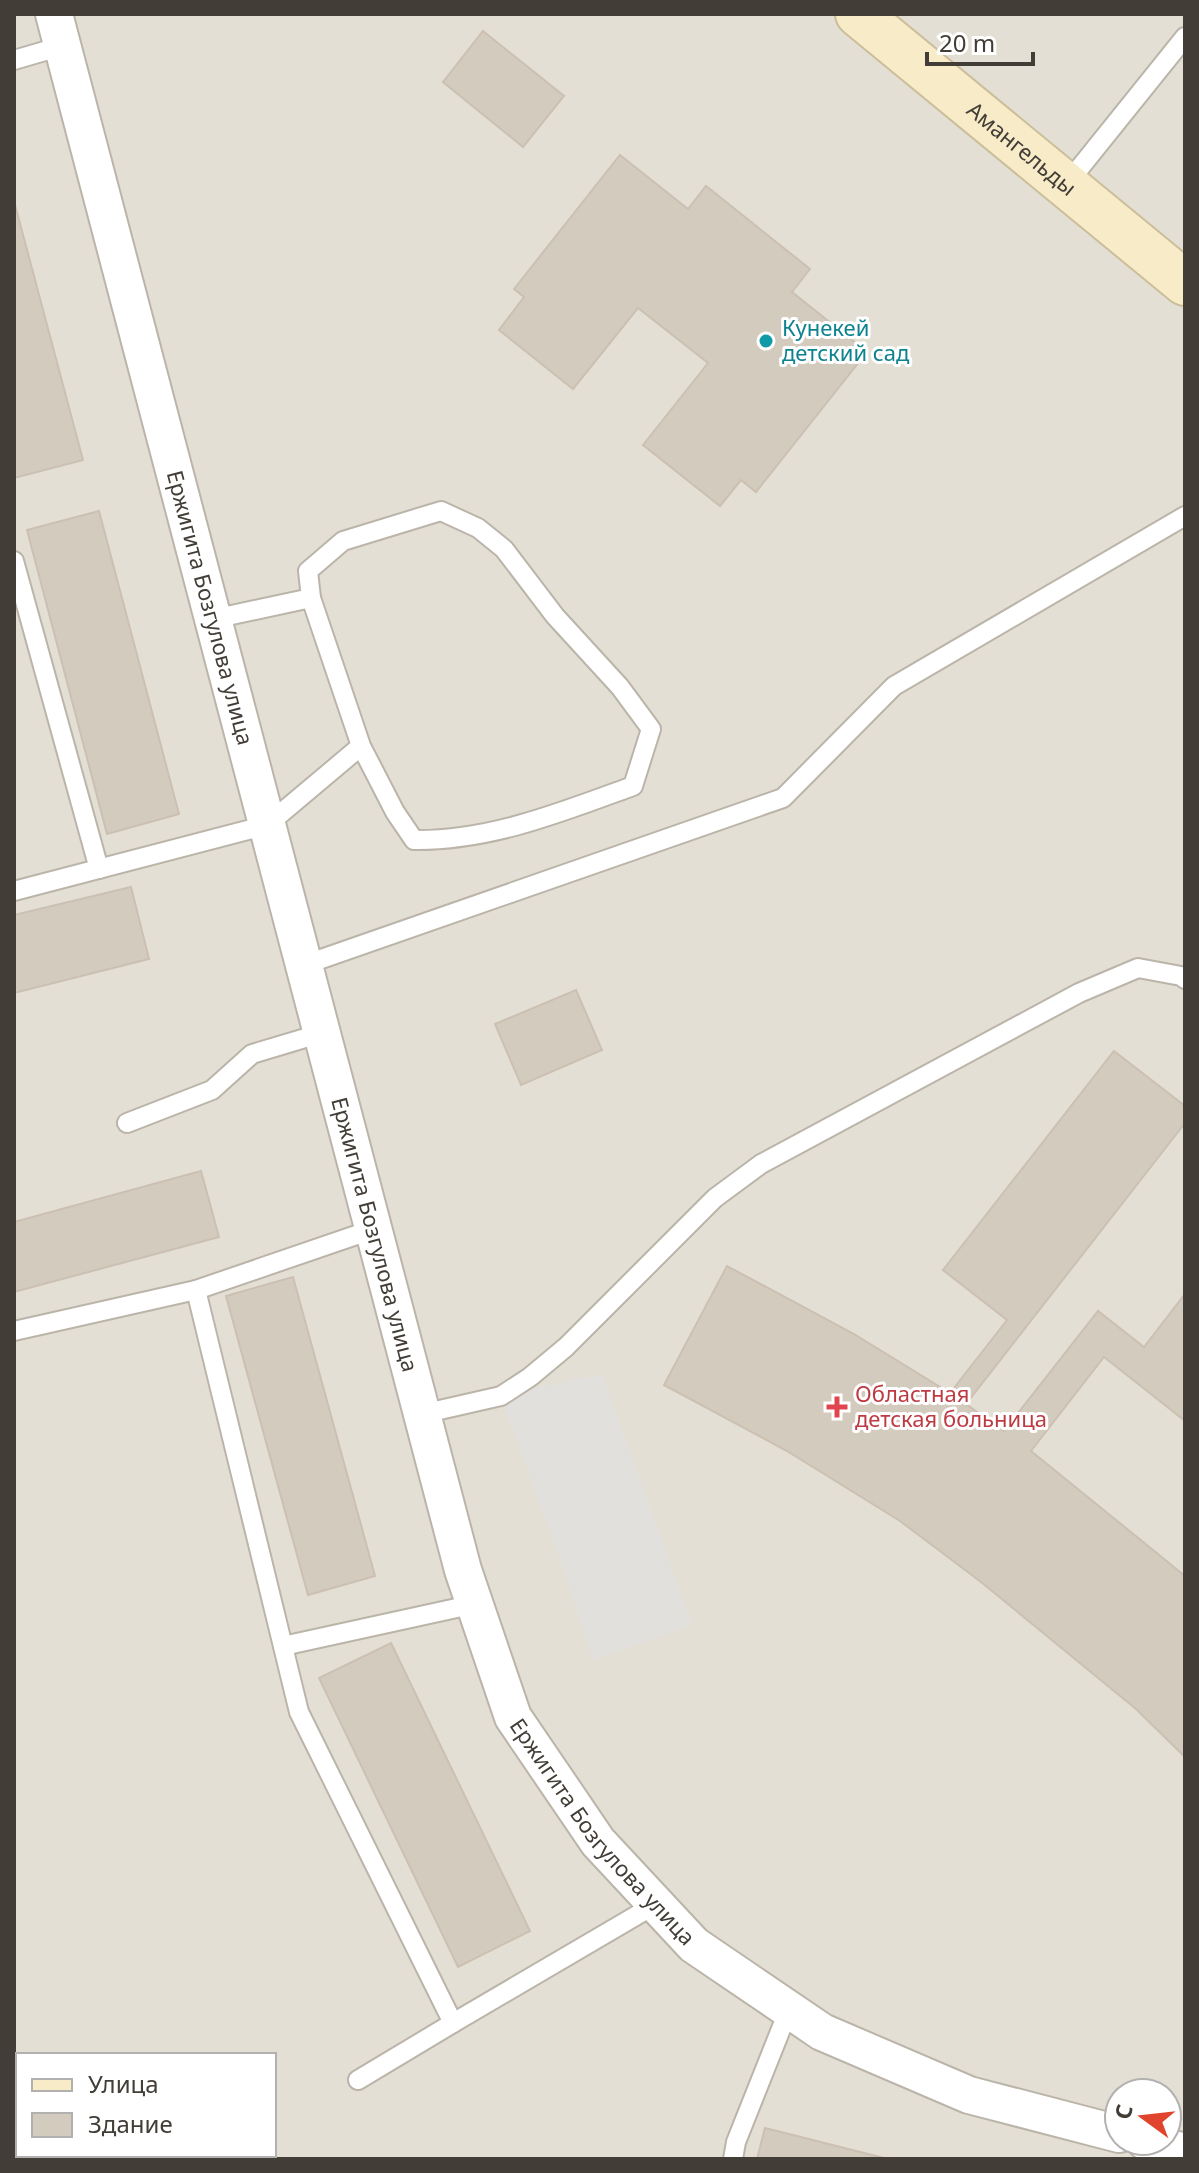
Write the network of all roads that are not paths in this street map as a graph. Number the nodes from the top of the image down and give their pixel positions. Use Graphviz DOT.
graph roads {
  1 [pos="858,14"];
  2 [pos="58,30"];
  3 [pos="1185,37"];
  4 [pos="14,60"];
  5 [pos="1066,185"];
  6 [pos="1185,283"];
  7 [pos="1185,516"];
  8 [pos="14,561"];
  9 [pos="311,598"];
  10 [pos="213,619"];
  11 [pos="361,746"];
  12 [pos="267,825"];
  13 [pos="99,869"];
  14 [pos="14,891"];
  15 [pos="304,965"];
  16 [pos="1185,979"];
  17 [pos="322,1033"];
  18 [pos="127,1123"];
  19 [pos="374,1229"];
  20 [pos="196,1290"];
  21 [pos="14,1331"];
  22 [pos="422,1414"];
  23 [pos="475,1604"];
  24 [pos="283,1646"];
  25 [pos="656,1904"];
  26 [pos="789,2009"];
  27 [pos="453,2023"];
  28 [pos="358,2080"];
  29 [pos="1103,2130"];
  30 [pos="733,2159"];
  1 -- 5 [label="main road, Амангельды"];
  2 -- 4 [label="lane"];
  2 -- 10 [label="street, Ержигита Бозгулова улица"];
  3 -- 5 [label="lane"];
  5 -- 6 [label="main road, Амангельды"];
  7 -- 15 [label="lane"];
  8 -- 13 [label="lane"];
  9 -- 10 [label="lane"];
  9 -- 11 [label="lane"];
  9 -- 11 [label="lane"];
  10 -- 12 [label="street, Ержигита Бозгулова улица"];
  11 -- 12 [label="lane"];
  12 -- 13 [label="lane"];
  12 -- 15 [label="street, Ержигита Бозгулова улица"];
  13 -- 14 [label="lane"];
  15 -- 17 [label="street, Ержигита Бозгулова улица"];
  16 -- 22 [label="lane"];
  17 -- 18 [label="lane"];
  17 -- 19 [label="street, Ержигита Бозгулова улица"];
  19 -- 20 [label="lane"];
  19 -- 22 [label="street, Ержигита Бозгулова улица"];
  20 -- 21 [label="lane"];
  20 -- 24 [label="lane"];
  22 -- 23 [label="street, Ержигита Бозгулова улица"];
  23 -- 24 [label="lane"];
  23 -- 25 [label="street, Ержигита Бозгулова улица"];
  24 -- 27 [label="lane"];
  25 -- 26 [label="street, Ержигита Бозгулова улица"];
  25 -- 27 [label="lane"];
  26 -- 29 [label="street, Ержигита Бозгулова улица"];
  26 -- 30 [label="lane"];
  27 -- 28 [label="lane"];
}
